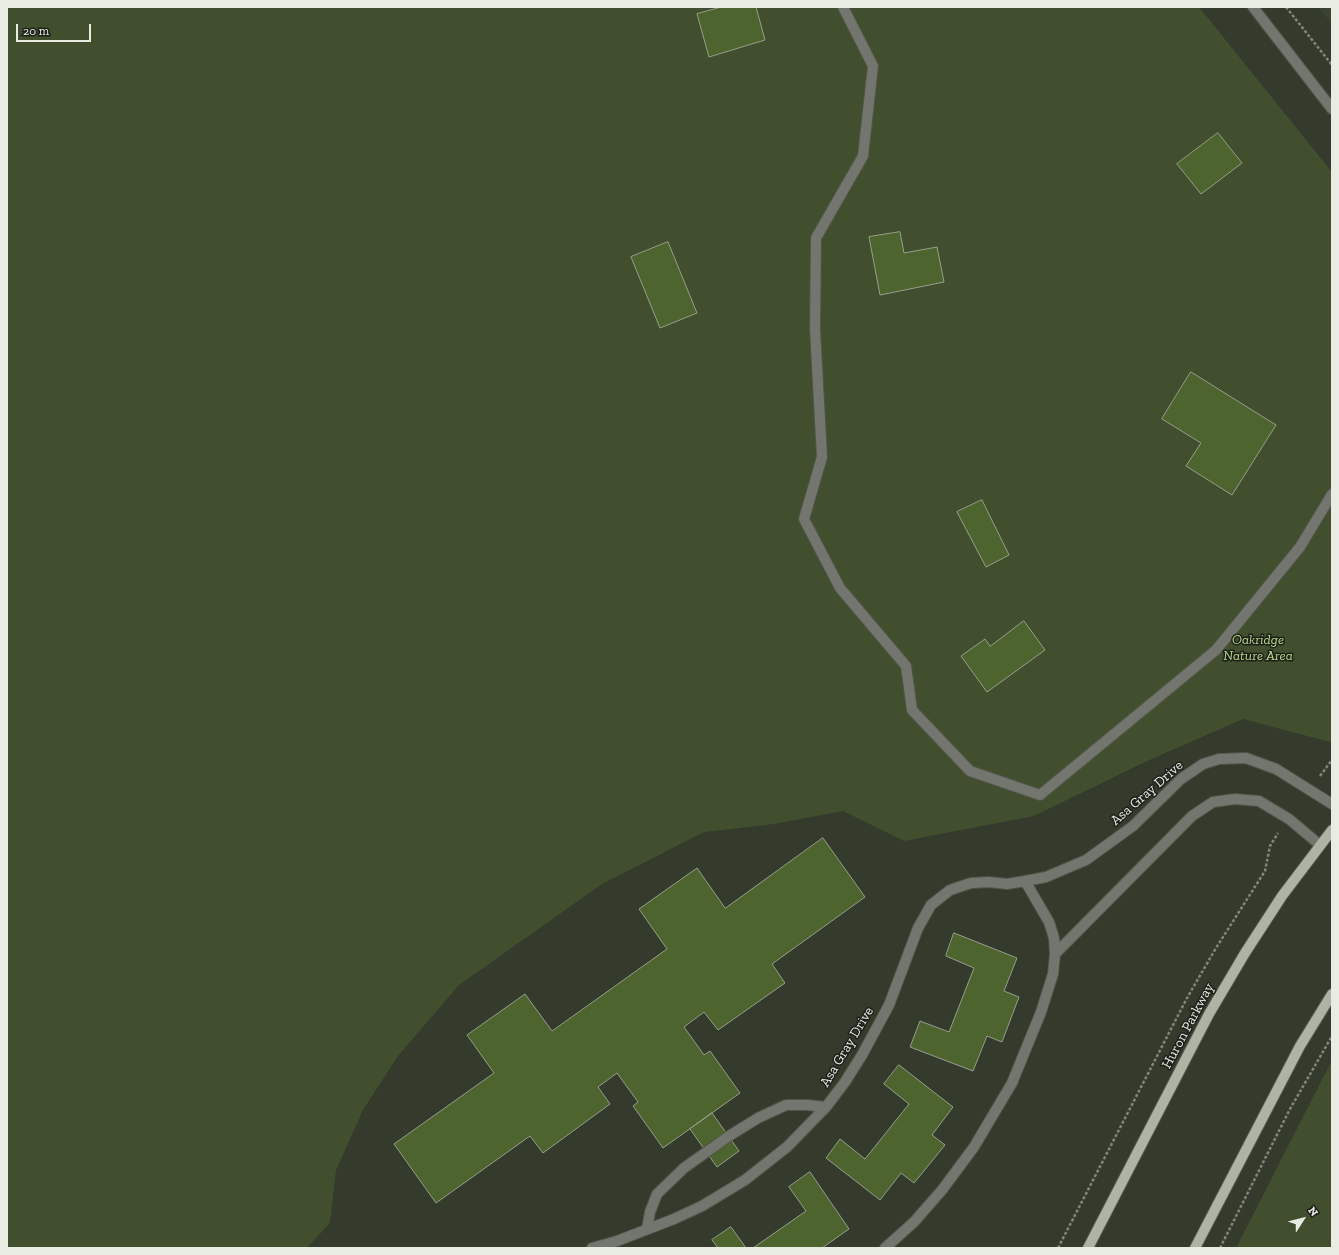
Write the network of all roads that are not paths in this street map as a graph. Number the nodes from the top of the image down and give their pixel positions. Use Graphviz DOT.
graph roads {
  1 [pos="844,7"];
  2 [pos="1253,7"];
  3 [pos="1332,109"];
  4 [pos="1332,494"];
  5 [pos="1332,804"];
  6 [pos="1332,830"];
  7 [pos="1320,845"];
  8 [pos="1025,882"];
  9 [pos="1055,954"];
  10 [pos="1332,994"];
  11 [pos="826,1107"];
  12 [pos="647,1229"];
  13 [pos="592,1248"];
  14 [pos="885,1248"];
  15 [pos="1088,1248"];
  16 [pos="1195,1248"];
  1 -- 4 [label="street"];
  2 -- 3 [label="street"];
  5 -- 8 [label="street, Asa Gray Drive"];
  6 -- 7 [label="main road, Huron Parkway"];
  7 -- 9 [label="street"];
  7 -- 15 [label="main road, Huron Parkway"];
  8 -- 9 [label="street"];
  8 -- 11 [label="street, Asa Gray Drive"];
  9 -- 14 [label="street"];
  10 -- 16 [label="main road"];
  11 -- 12 [label="street, Asa Gray Drive"];
  11 -- 12 [label="street"];
  12 -- 13 [label="street, Asa Gray Drive"];
}
